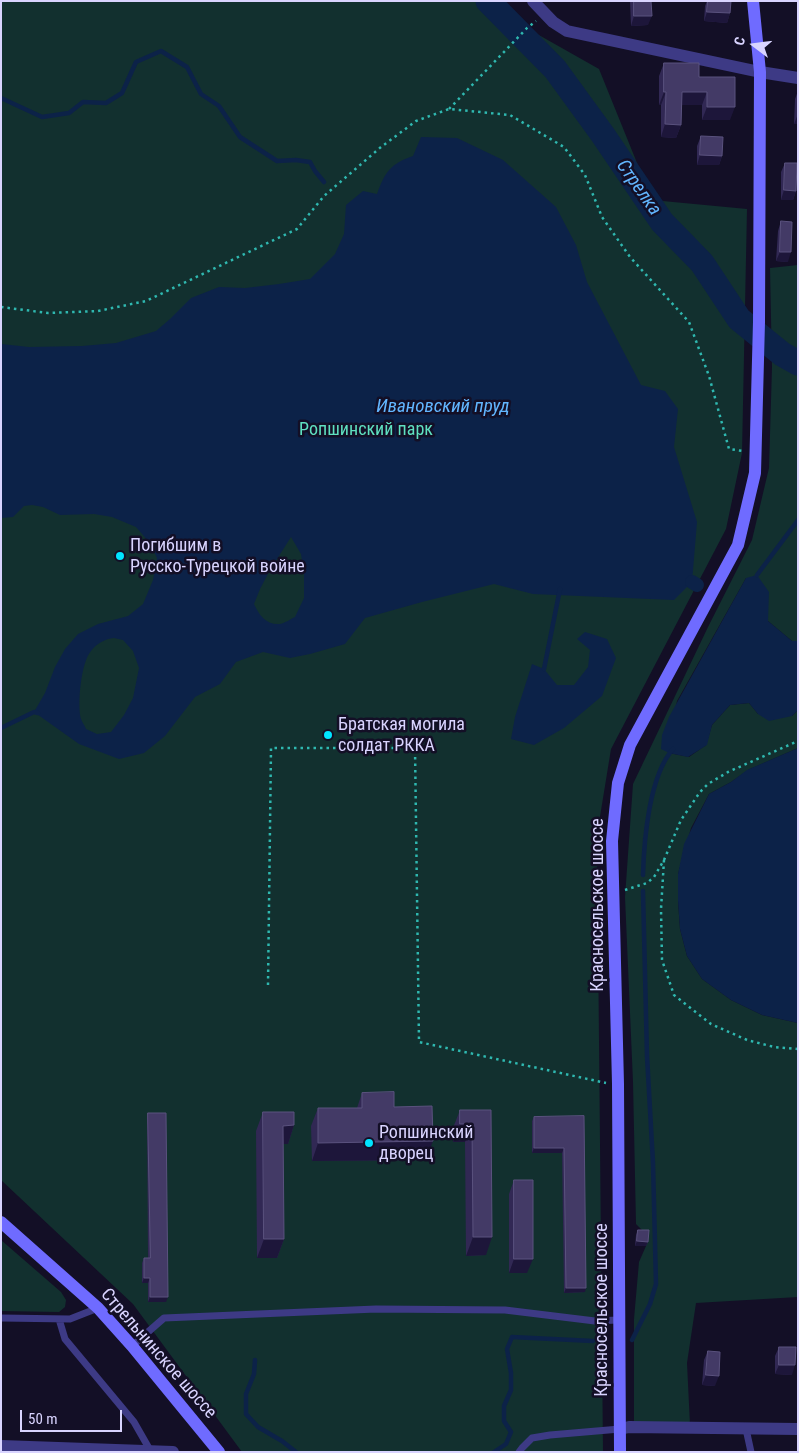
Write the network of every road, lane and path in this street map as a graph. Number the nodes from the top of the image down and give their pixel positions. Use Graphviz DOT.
graph roads {
  1 [pos="533,1"];
  2 [pos="753,1"];
  3 [pos="528,28"];
  4 [pos="760,72"];
  5 [pos="798,78"];
  6 [pos="449,109"];
  7 [pos="1,307"];
  8 [pos="745,451"];
  9 [pos="798,741"];
  10 [pos="664,860"];
  11 [pos="619,892"];
  12 [pos="268,985"];
  13 [pos="798,1049"];
  14 [pos="610,1083"];
  15 [pos="1,1222"];
  16 [pos="98,1308"];
  17 [pos="1,1318"];
  18 [pos="59,1319"];
  19 [pos="618,1320"];
  20 [pos="132,1346"];
  21 [pos="746,1429"];
  22 [pos="798,1429"];
  23 [pos="620,1430"];
  24 [pos="1,1446"];
  25 [pos="150,1450"];
  26 [pos="172,1452"];
  27 [pos="219,1452"];
  28 [pos="519,1452"];
  29 [pos="620,1452"];
  30 [pos="751,1452"];
  1 -- 4 [label="street"];
  2 -- 4 [label="main road, Красносельское шоссе"];
  3 -- 6 [label="path"];
  4 -- 5 [label="street"];
  4 -- 19 [label="main road, Красносельское шоссе"];
  6 -- 7 [label="path"];
  6 -- 8 [label="path"];
  9 -- 10 [label="path"];
  10 -- 11 [label="path"];
  10 -- 13 [label="path"];
  12 -- 14 [label="path"];
  15 -- 16 [label="main road, Стрельнинское шоссе"];
  16 -- 18 [label="lane"];
  16 -- 20 [label="main road, Стрельнинское шоссе"];
  17 -- 18 [label="lane"];
  18 -- 25 [label="lane"];
  19 -- 20 [label="lane"];
  19 -- 23 [label="main road, Красносельское шоссе"];
  20 -- 27 [label="main road, Стрельнинское шоссе"];
  21 -- 22 [label="street"];
  21 -- 23 [label="street"];
  21 -- 30 [label="lane"];
  23 -- 28 [label="lane"];
  23 -- 29 [label="main road, Красносельское шоссе"];
  24 -- 25 [label="street"];
  25 -- 26 [label="street"];
}
